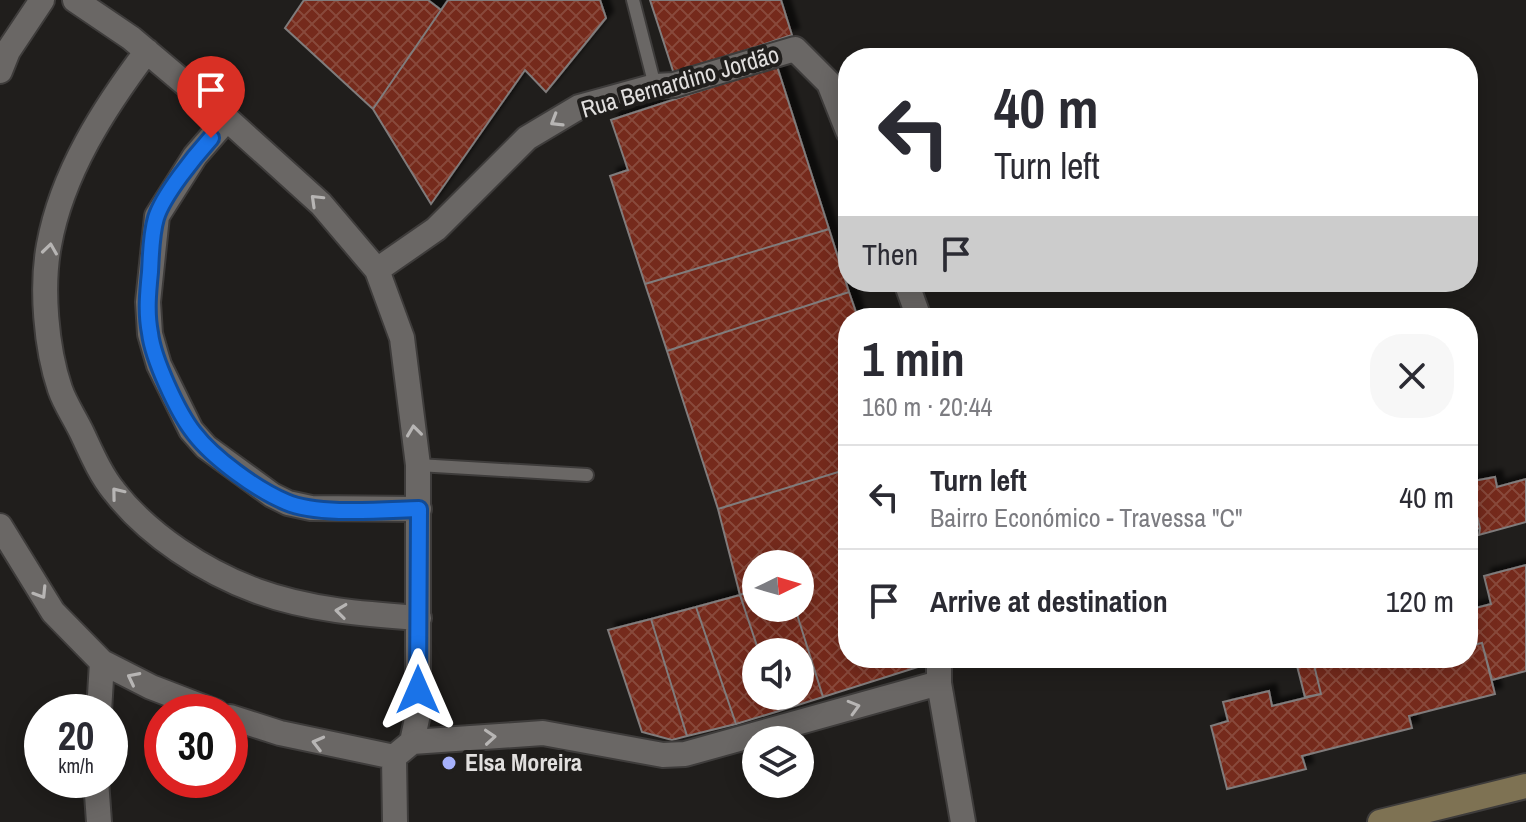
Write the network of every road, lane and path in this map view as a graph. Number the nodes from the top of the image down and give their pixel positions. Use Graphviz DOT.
graph roads {
  1 [pos="42,0"];
  2 [pos="75,0"];
  3 [pos="633,0"];
  4 [pos="147,51"];
  5 [pos="0,71"];
  6 [pos="655,86"];
  7 [pos="838,106"];
  8 [pos="227,119"];
  9 [pos="377,270"];
  10 [pos="418,465"];
  11 [pos="587,475"];
  12 [pos="419,509"];
  13 [pos="0,526"];
  14 [pos="419,618"];
  15 [pos="102,662"];
  16 [pos="939,668"];
  17 [pos="939,683"];
  18 [pos="100,694"];
  19 [pos="169,694"];
  20 [pos="248,723"];
  21 [pos="403,750"];
  22 [pos="1526,786"];
  23 [pos="97,798"];
  24 [pos="99,822"];
  25 [pos="395,822"];
  26 [pos="963,822"];
  27 [pos="1380,822"];
  1 -- 5 [label="street"];
  2 -- 4 [label="street"];
  3 -- 6 [label="lane"];
  4 -- 8 [label="street"];
  14 -- 4 [label="street, one-way"];
  6 -- 7 [label="street, Rua Bernardino Jordão"];
  6 -- 9 [label="street, Rua Bernardino Jordão, one-way"];
  9 -- 8 [label="street, one-way"];
  8 -- 12 [label="street"];
  10 -- 9 [label="street, one-way"];
  10 -- 11 [label="lane"];
  10 -- 12 [label="street"];
  12 -- 14 [label="street"];
  13 -- 15 [label="street, one-way"];
  14 -- 21 [label="street"];
  15 -- 18 [label="street"];
  19 -- 15 [label="street, one-way"];
  16 -- 17 [label="street"];
  21 -- 17 [label="street, one-way"];
  17 -- 26 [label="street"];
  21 -- 20 [label="street, one-way"];
  21 -- 25 [label="street"];
  22 -- 27 [label="main road"];
  23 -- 24 [label="street"];
}
